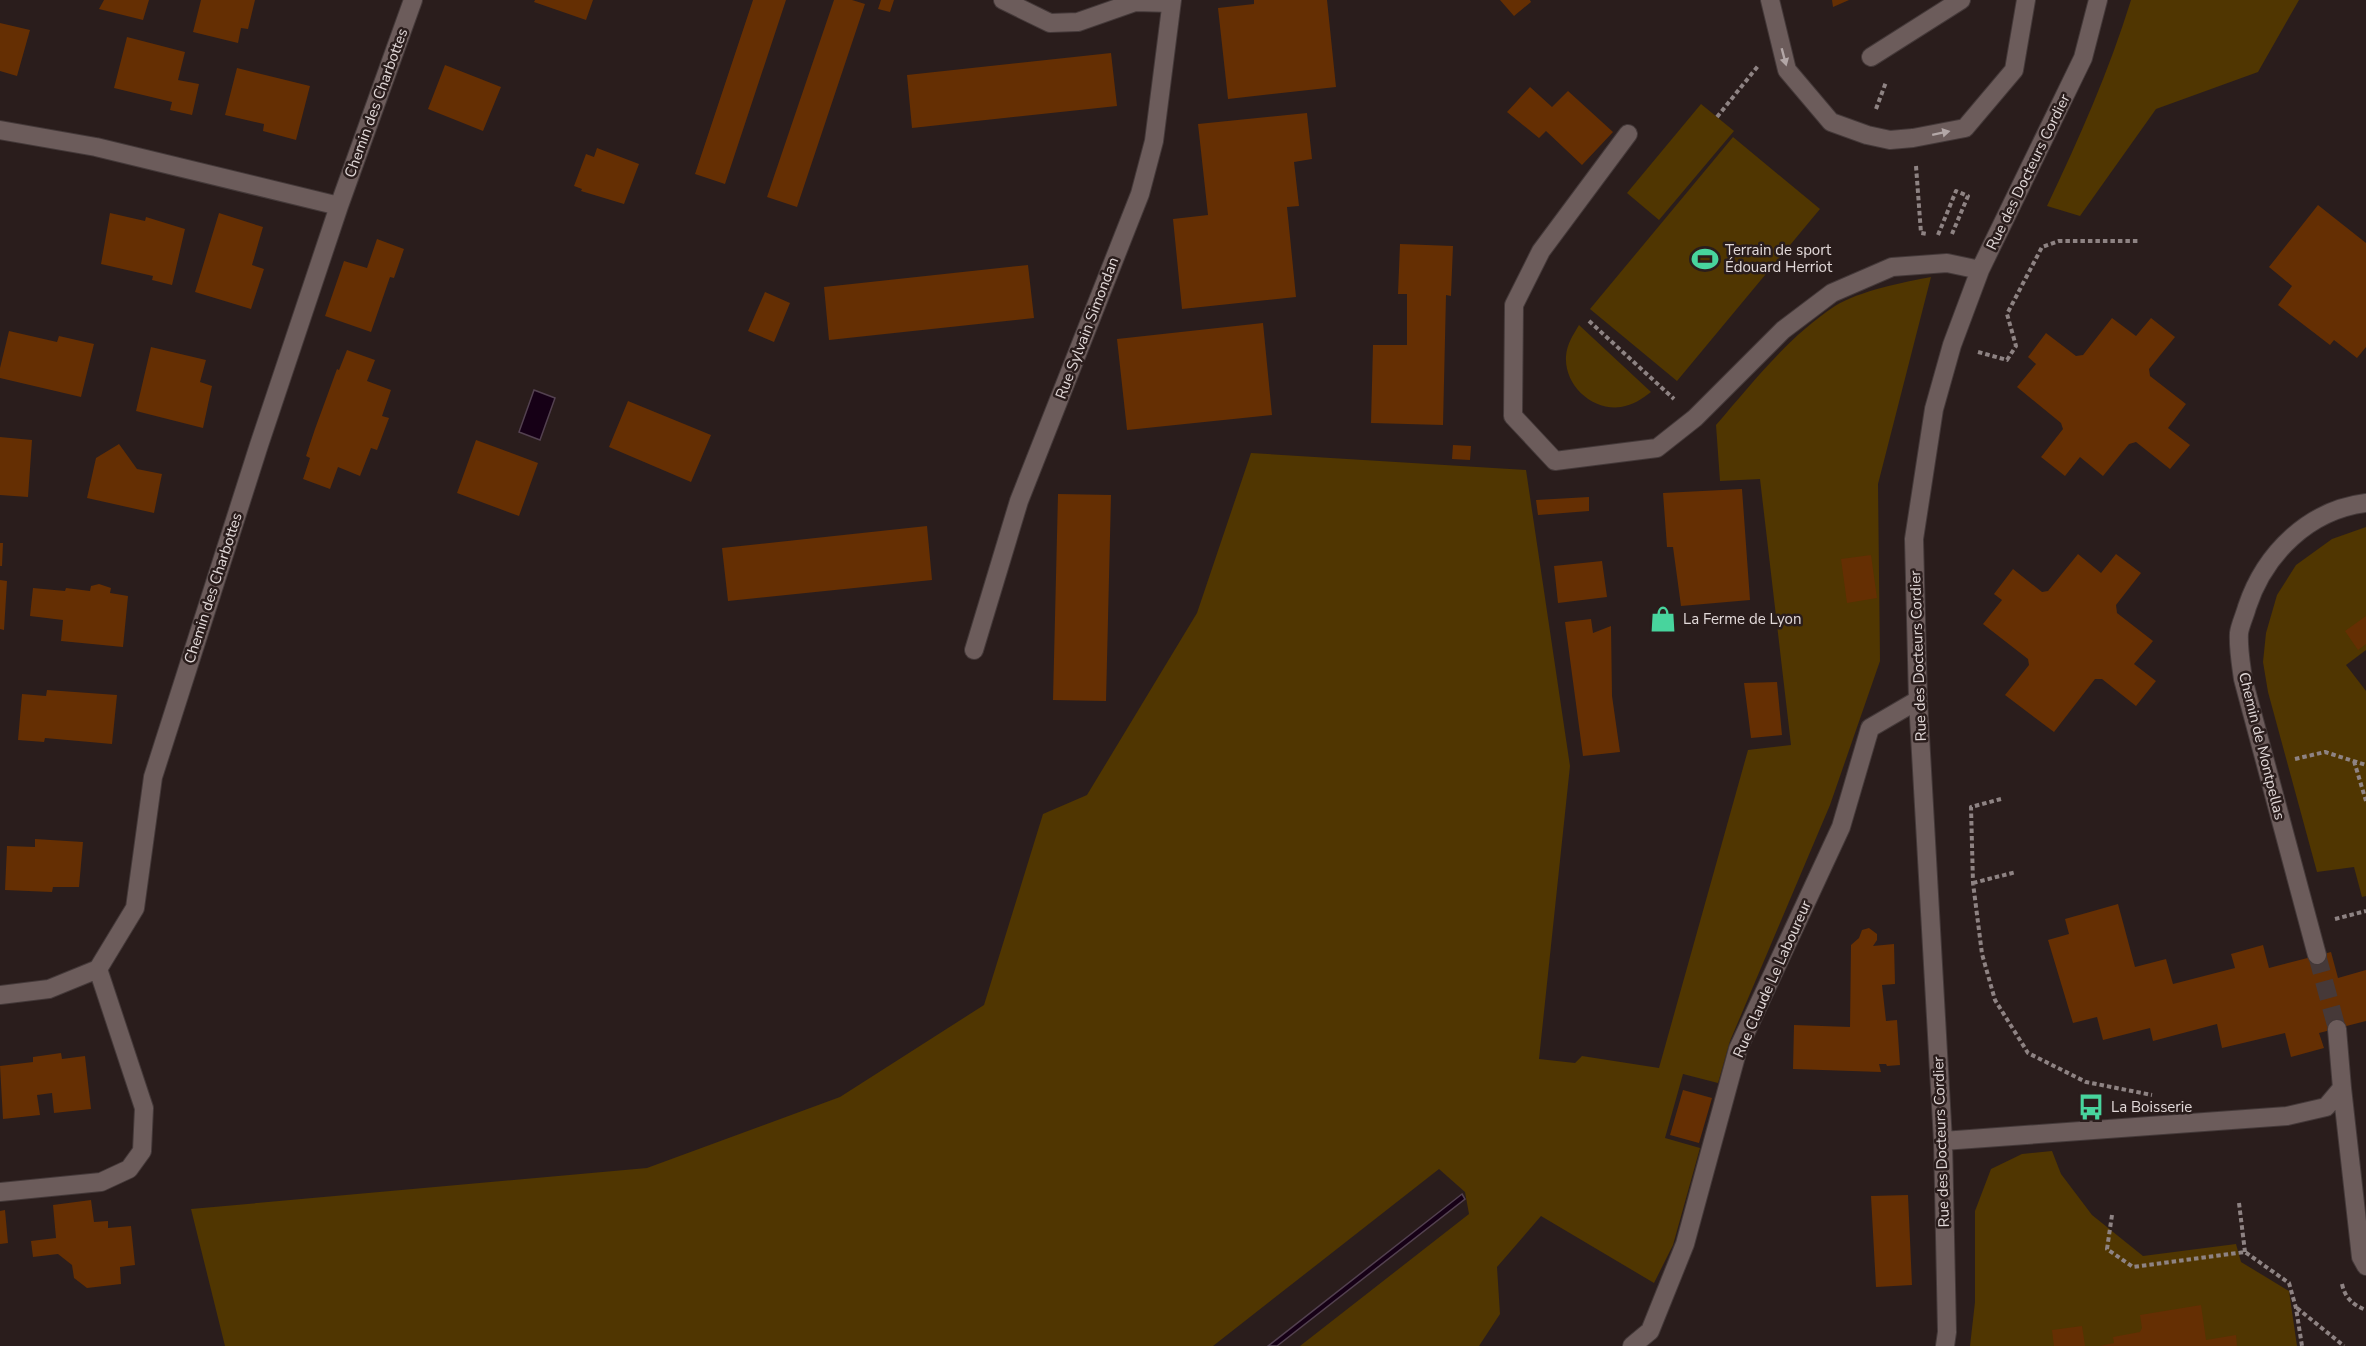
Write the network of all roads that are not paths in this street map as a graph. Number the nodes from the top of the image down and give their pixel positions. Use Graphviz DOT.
graph roads {
  1 [pos="413,0"];
  2 [pos="1003,0"];
  3 [pos="1770,0"];
  4 [pos="1961,0"];
  5 [pos="2026,0"];
  6 [pos="2098,0"];
  7 [pos="1171,2"];
  8 [pos="1871,57"];
  9 [pos="0,130"];
  10 [pos="1628,134"];
  11 [pos="339,206"];
  12 [pos="1980,270"];
  13 [pos="2366,502"];
  14 [pos="974,650"];
  15 [pos="1918,700"];
  16 [pos="2317,955"];
  17 [pos="98,969"];
  18 [pos="0,995"];
  19 [pos="2337,1029"];
  20 [pos="2342,1088"];
  21 [pos="1943,1141"];
  22 [pos="0,1192"];
  23 [pos="2366,1266"];
  24 [pos="1632,1346"];
  25 [pos="1946,1346"];
  1 -- 11 [label="street, Chemin des Charbottes"];
  2 -- 7 [label="street"];
  3 -- 5 [label="street, one-way"];
  4 -- 8 [label="street"];
  6 -- 12 [label="street, Rue des Docteurs Cordier"];
  7 -- 14 [label="street, Rue Sylvain Simondan"];
  9 -- 11 [label="street"];
  10 -- 12 [label="street"];
  11 -- 17 [label="street, Chemin des Charbottes"];
  12 -- 15 [label="street, Rue des Docteurs Cordier"];
  13 -- 16 [label="street, Chemin de Montpellas"];
  15 -- 21 [label="street, Rue des Docteurs Cordier"];
  15 -- 24 [label="street, Rue Claude Le Laboureur"];
  17 -- 18 [label="street"];
  17 -- 22 [label="street"];
  19 -- 20 [label="street"];
  20 -- 21 [label="street"];
  20 -- 23 [label="street"];
  21 -- 25 [label="street, Rue des Docteurs Cordier"];
}
